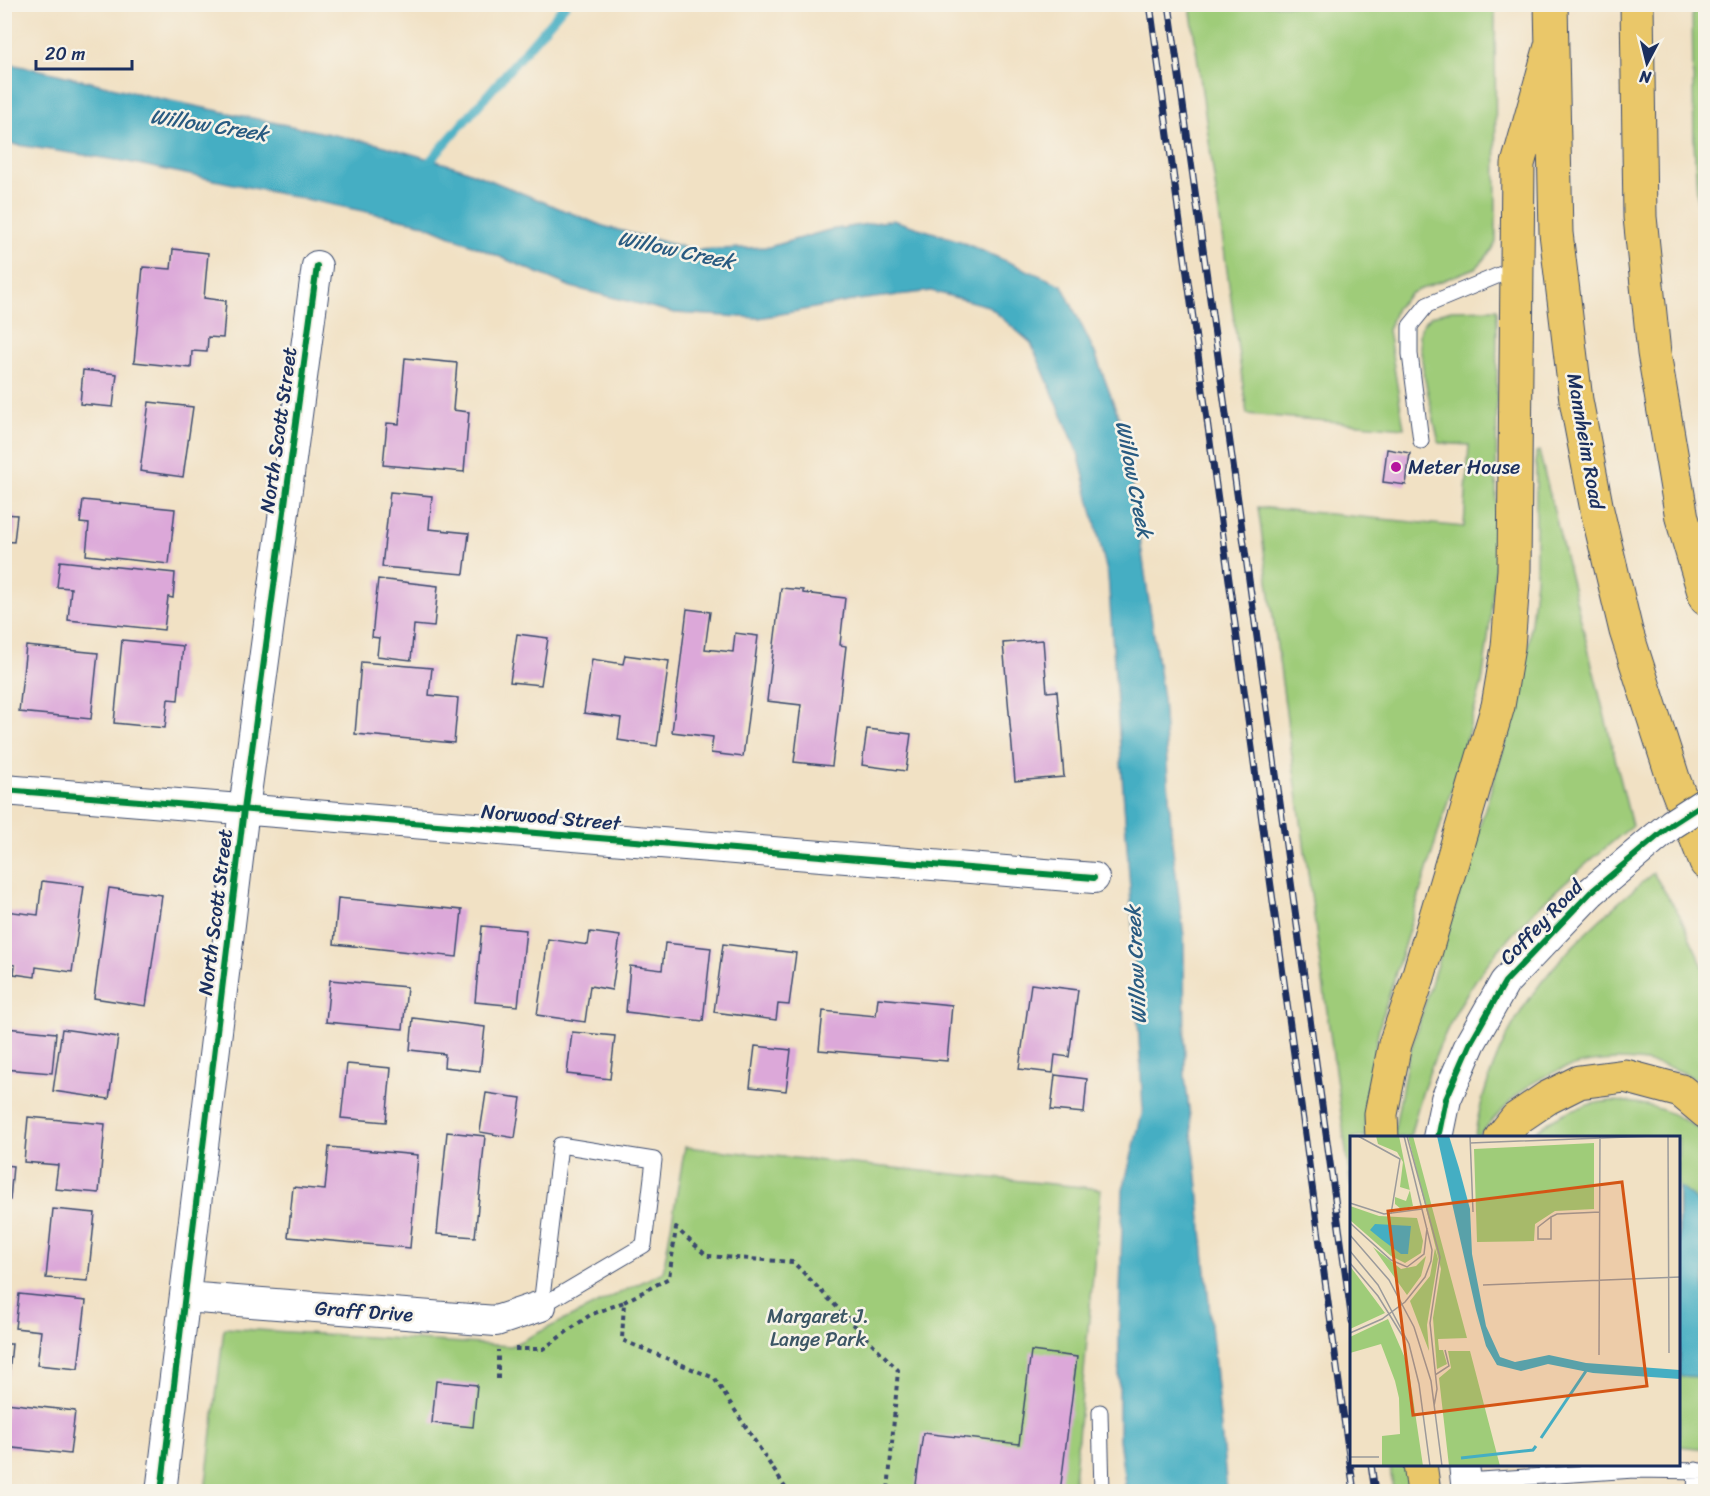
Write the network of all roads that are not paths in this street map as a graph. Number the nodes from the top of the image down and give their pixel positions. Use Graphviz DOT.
graph roads {
  1 [pos="1551,4"];
  2 [pos="1637,4"];
  3 [pos="1551,46"];
  4 [pos="317,266"];
  5 [pos="1516,268"];
  6 [pos="1421,441"];
  7 [pos="1682,518"];
  8 [pos="1706,551"];
  9 [pos="1706,599"];
  10 [pos="4,790"];
  11 [pos="1706,802"];
  12 [pos="244,809"];
  13 [pos="1706,862"];
  14 [pos="1094,878"];
  15 [pos="1706,1112"];
  16 [pos="1382,1136"];
  17 [pos="1438,1136"];
  18 [pos="1502,1136"];
  19 [pos="185,1297"];
  20 [pos="541,1306"];
  21 [pos="1100,1412"];
  22 [pos="1420,1466"];
  23 [pos="1701,1470"];
  24 [pos="1466,1479"];
  25 [pos="161,1491"];
  26 [pos="1102,1491"];
  27 [pos="1424,1491"];
  28 [pos="1695,1491"];
  1 -- 3 [label="main road, Mannheim Road"];
  2 -- 7 [label="main road"];
  3 -- 5 [label="main road"];
  3 -- 13 [label="main road, Mannheim Road"];
  4 -- 12 [label="street, North Scott Street"];
  5 -- 6 [label="lane"];
  5 -- 16 [label="main road"];
  7 -- 8 [label="main road"];
  7 -- 9 [label="main road"];
  10 -- 12 [label="street, Norwood Street"];
  11 -- 17 [label="street, Coffey Road, bridge"];
  12 -- 14 [label="street, Norwood Street"];
  12 -- 19 [label="street, North Scott Street"];
  15 -- 18 [label="main road"];
  19 -- 20 [label="street, Graff Drive"];
  19 -- 25 [label="street, North Scott Street"];
  20 -- 20 [label="lane"];
  21 -- 26 [label="lane"];
  22 -- 27 [label="main road"];
  23 -- 24 [label="lane"];
  23 -- 28 [label="lane"];
}
